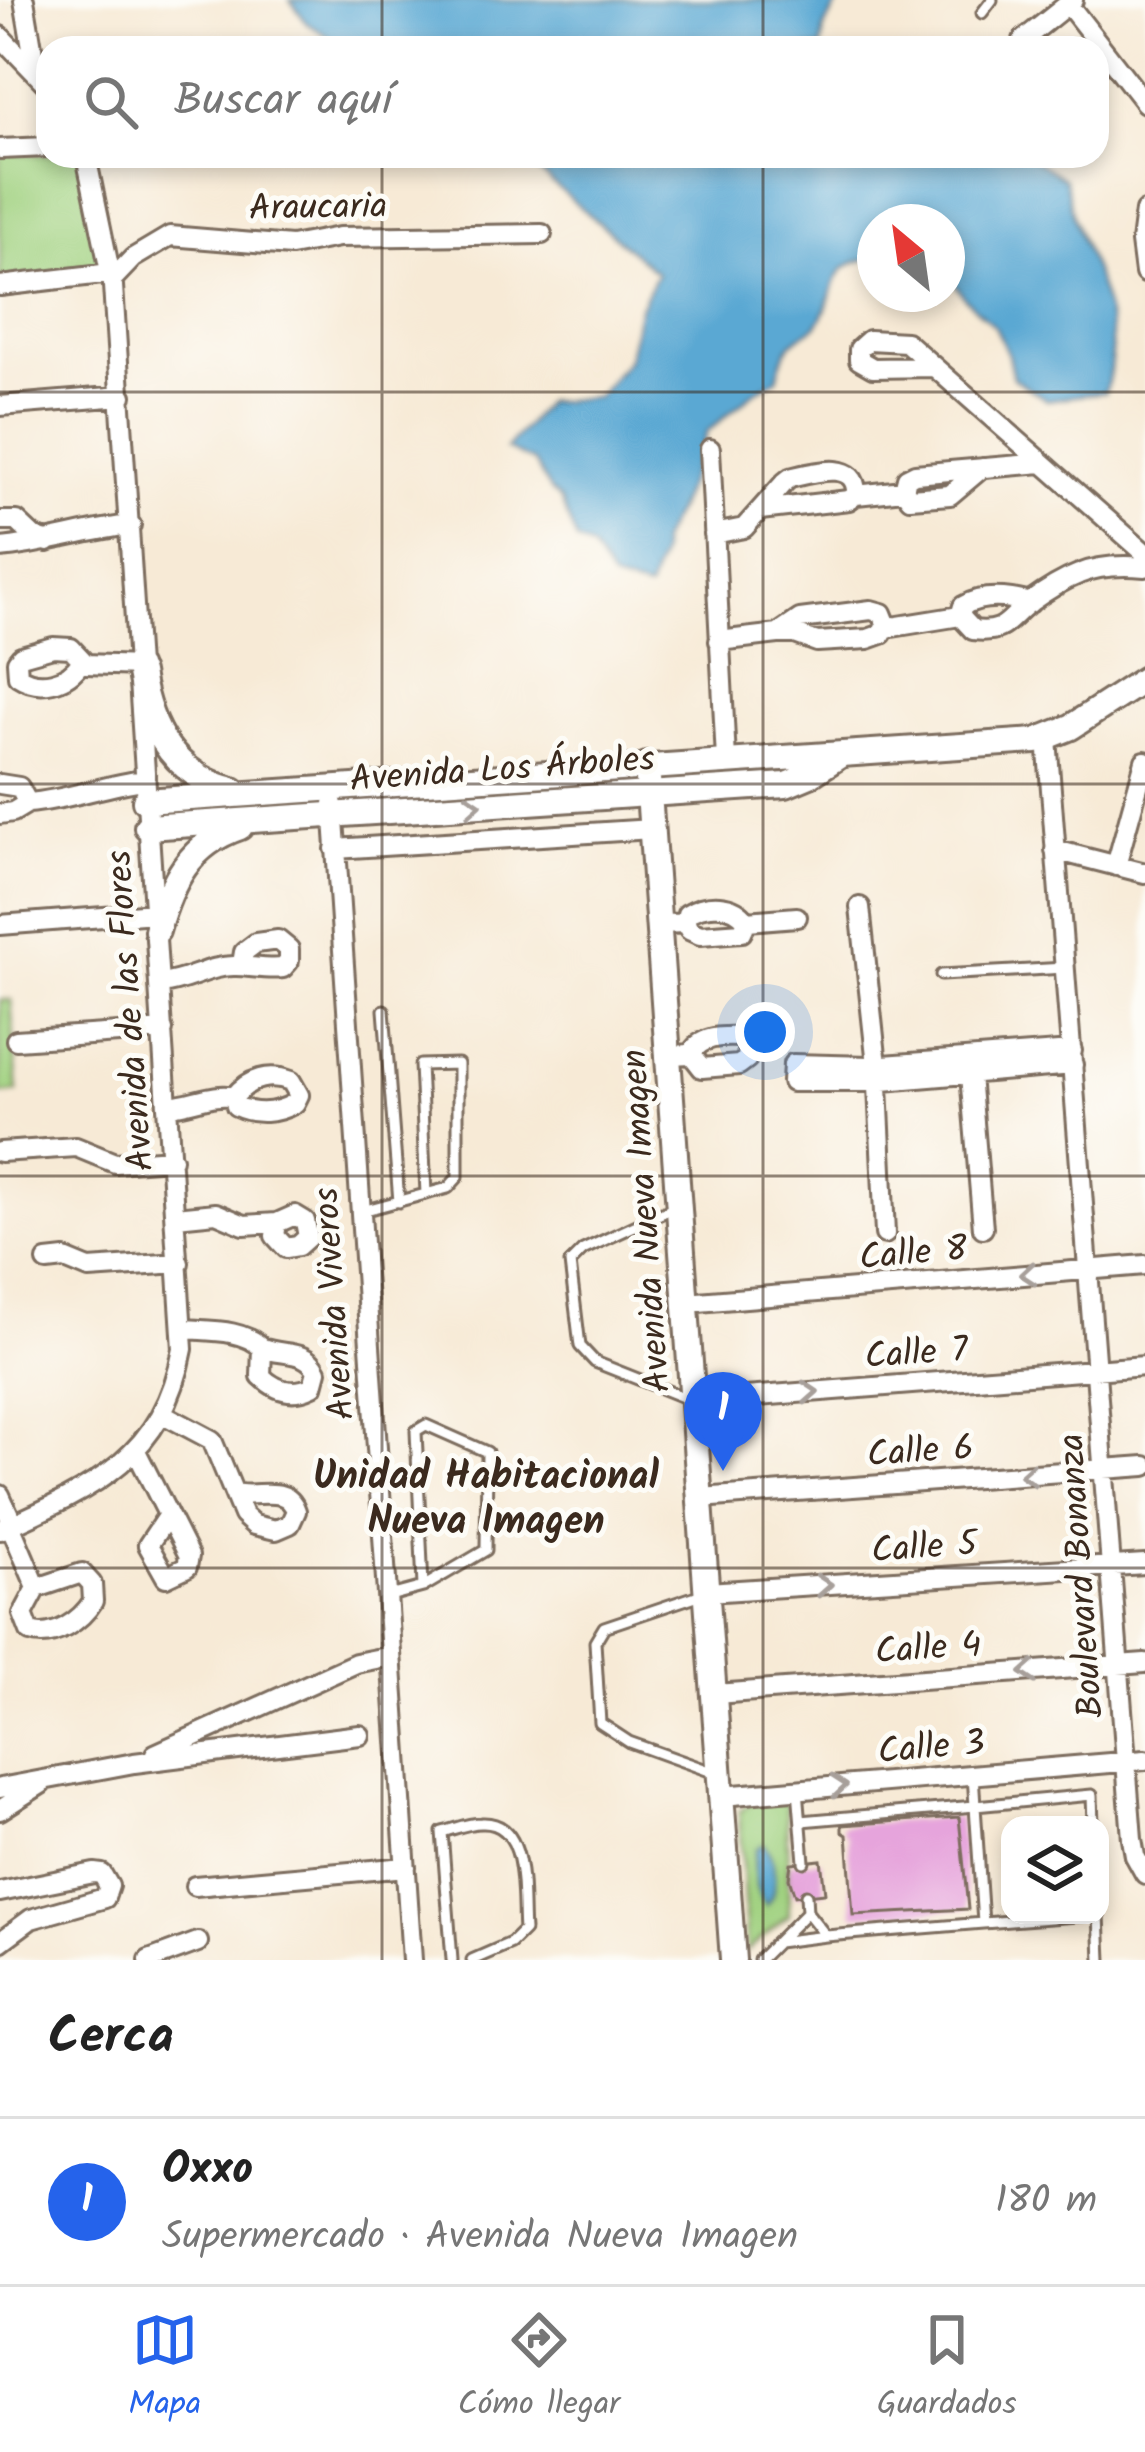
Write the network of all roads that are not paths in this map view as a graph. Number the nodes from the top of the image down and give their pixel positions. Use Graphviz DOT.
graph roads {
  1 [pos="24,0"];
  2 [pos="992,0"];
  3 [pos="1070,2"];
  4 [pos="982,13"];
  5 [pos="0,36"];
  6 [pos="1028,36"];
  7 [pos="1095,36"];
  8 [pos="36,53"];
  9 [pos="1109,55"];
  10 [pos="36,73"];
  11 [pos="1145,103"];
  12 [pos="36,148"];
  13 [pos="0,149"];
  14 [pos="89,168"];
  15 [pos="1145,211"];
  16 [pos="542,234"];
  17 [pos="1145,273"];
  18 [pos="112,277"];
  19 [pos="0,286"];
  20 [pos="934,368"];
  21 [pos="122,397"];
  22 [pos="0,406"];
  23 [pos="710,449"];
  24 [pos="1042,463"];
  25 [pos="856,495"];
  26 [pos="760,510"];
  27 [pos="0,521"];
  28 [pos="131,525"];
  29 [pos="714,534"];
  30 [pos="51,543"];
  31 [pos="0,548"];
  32 [pos="1145,553"];
  33 [pos="1145,567"];
  34 [pos="1030,602"];
  35 [pos="960,616"];
  36 [pos="886,628"];
  37 [pos="778,634"];
  38 [pos="719,641"];
  39 [pos="81,662"];
  40 [pos="140,669"];
  41 [pos="1145,679"];
  42 [pos="1047,738"];
  43 [pos="854,750"];
  44 [pos="726,760"];
  45 [pos="1145,761"];
  46 [pos="647,765"];
  47 [pos="416,782"];
  48 [pos="0,784"];
  49 [pos="332,788"];
  50 [pos="144,790"];
  51 [pos="254,793"];
  52 [pos="650,793"];
  53 [pos="28,802"];
  54 [pos="418,808"];
  55 [pos="0,814"];
  56 [pos="333,814"];
  57 [pos="285,818"];
  58 [pos="147,827"];
  59 [pos="652,829"];
  60 [pos="335,849"];
  61 [pos="1055,850"];
  62 [pos="1116,866"];
  63 [pos="1145,873"];
  64 [pos="860,907"];
  65 [pos="797,917"];
  66 [pos="156,922"];
  67 [pos="658,924"];
  68 [pos="0,925"];
  69 [pos="242,964"];
  70 [pos="1065,968"];
  71 [pos="941,975"];
  72 [pos="160,984"];
  73 [pos="384,1010"];
  74 [pos="164,1030"];
  75 [pos="16,1040"];
  76 [pos="1072,1058"];
  77 [pos="961,1070"];
  78 [pos="877,1073"];
  79 [pos="234,1096"];
  80 [pos="169,1106"];
  81 [pos="0,1152"];
  82 [pos="172,1159"];
  83 [pos="426,1194"];
  84 [pos="399,1202"];
  85 [pos="680,1204"];
  86 [pos="358,1212"];
  87 [pos="176,1217"];
  88 [pos="277,1223"];
  89 [pos="983,1228"];
  90 [pos="886,1234"];
  91 [pos="47,1261"];
  92 [pos="179,1263"];
  93 [pos="1145,1265"];
  94 [pos="1089,1269"];
  95 [pos="686,1303"];
  96 [pos="183,1329"];
  97 [pos="262,1348"];
  98 [pos="1145,1366"];
  99 [pos="1097,1370"];
  100 [pos="693,1401"];
  101 [pos="163,1414"];
  102 [pos="136,1450"];
  103 [pos="1145,1466"];
  104 [pos="1106,1469"];
  105 [pos="234,1493"];
  106 [pos="0,1495"];
  107 [pos="700,1498"];
  108 [pos="168,1515"];
  109 [pos="8,1526"];
  110 [pos="1145,1564"];
  111 [pos="1114,1566"];
  112 [pos="423,1587"];
  113 [pos="37,1588"];
  114 [pos="707,1592"];
  115 [pos="386,1597"];
  116 [pos="391,1655"];
  117 [pos="1145,1663"];
  118 [pos="1119,1665"];
  119 [pos="715,1694"];
  120 [pos="242,1715"];
  121 [pos="360,1735"];
  122 [pos="247,1748"];
  123 [pos="1135,1761"];
  124 [pos="134,1763"];
  125 [pos="973,1774"];
  126 [pos="62,1775"];
  127 [pos="721,1786"];
  128 [pos="0,1788"];
  129 [pos="798,1789"];
  130 [pos="975,1806"];
  131 [pos="0,1810"];
  132 [pos="1093,1816"];
  133 [pos="801,1821"];
  134 [pos="804,1862"];
  135 [pos="406,1868"];
  136 [pos="1145,1874"];
  137 [pos="196,1886"];
  138 [pos="0,1892"];
  139 [pos="806,1895"];
  140 [pos="807,1912"];
  141 [pos="1001,1922"];
  142 [pos="983,1923"];
  143 [pos="1096,1924"];
  144 [pos="826,1936"];
  145 [pos="0,1942"];
  146 [pos="198,1942"];
  147 [pos="774,1942"];
  148 [pos="149,1960"];
  149 [pos="412,1960"];
  150 [pos="452,1960"];
  151 [pos="472,1960"];
  152 [pos="733,1960"];
  153 [pos="759,1960"];
  154 [pos="1101,1960"];
  1 -- 8 [label="street"];
  2 -- 4 [label="lane"];
  3 -- 6 [label="street"];
  3 -- 7 [label="street"];
  5 -- 10 [label="street"];
  9 -- 11 [label="street"];
  12 -- 13 [label="street"];
  14 -- 18 [label="street, Avenida de las Flores"];
  15 -- 17 [label="street"];
  16 -- 18 [label="street, Araucaria"];
  18 -- 19 [label="street"];
  18 -- 21 [label="street, Avenida de las Flores"];
  20 -- 24 [label="street"];
  21 -- 22 [label="street"];
  21 -- 28 [label="street, Avenida de las Flores"];
  23 -- 29 [label="street"];
  24 -- 25 [label="street"];
  24 -- 32 [label="street"];
  25 -- 26 [label="street"];
  25 -- 26 [label="street"];
  26 -- 29 [label="street"];
  27 -- 30 [label="street"];
  28 -- 30 [label="street"];
  28 -- 40 [label="street, Avenida de las Flores"];
  29 -- 38 [label="street"];
  30 -- 31 [label="street"];
  33 -- 34 [label="street"];
  34 -- 35 [label="street"];
  34 -- 35 [label="street"];
  35 -- 36 [label="street"];
  36 -- 37 [label="street"];
  36 -- 37 [label="street"];
  37 -- 38 [label="street"];
  38 -- 44 [label="street"];
  39 -- 40 [label="street"];
  40 -- 50 [label="street, Avenida de las Flores"];
  40 -- 51 [label="street"];
  41 -- 42 [label="street, Avenida Los Árboles"];
  42 -- 43 [label="street, Avenida Los Árboles"];
  42 -- 61 [label="street, Boulevard Bonanza"];
  43 -- 44 [label="street, Avenida Los Árboles"];
  43 -- 52 [label="street, Avenida Los Árboles"];
  44 -- 46 [label="street, Avenida Los Árboles"];
  45 -- 62 [label="street"];
  46 -- 47 [label="street, Avenida Los Árboles"];
  46 -- 52 [label="street, Avenida Nueva Imagen"];
  47 -- 49 [label="street, Avenida Los Árboles"];
  47 -- 54 [label="street"];
  48 -- 53 [label="street"];
  49 -- 51 [label="street, Avenida Los Árboles"];
  49 -- 56 [label="street, Avenida Viveros"];
  50 -- 51 [label="street, Avenida Los Árboles"];
  50 -- 53 [label="street"];
  50 -- 58 [label="street, Avenida de las Flores"];
  54 -- 52 [label="street, Avenida Los Árboles, one-way"];
  52 -- 59 [label="street, Avenida Nueva Imagen"];
  53 -- 55 [label="street"];
  54 -- 56 [label="street, Avenida Los Árboles"];
  56 -- 57 [label="street, Avenida Los Árboles"];
  56 -- 60 [label="street, Avenida Viveros"];
  57 -- 58 [label="street, Avenida Los Árboles"];
  57 -- 66 [label="street"];
  58 -- 66 [label="street, Avenida de las Flores"];
  59 -- 60 [label="street"];
  59 -- 67 [label="street, Avenida Nueva Imagen"];
  60 -- 86 [label="street, Avenida Viveros"];
  61 -- 62 [label="street"];
  61 -- 70 [label="street, Boulevard Bonanza"];
  62 -- 63 [label="street"];
  64 -- 78 [label="street"];
  65 -- 67 [label="street"];
  66 -- 68 [label="street"];
  66 -- 72 [label="street, Avenida de las Flores"];
  67 -- 85 [label="street, Avenida Nueva Imagen"];
  69 -- 72 [label="street"];
  70 -- 71 [label="lane"];
  70 -- 76 [label="street, Boulevard Bonanza"];
  72 -- 74 [label="street, Avenida de las Flores"];
  73 -- 84 [label="lane"];
  74 -- 75 [label="street"];
  74 -- 80 [label="street, Avenida de las Flores"];
  76 -- 77 [label="street"];
  76 -- 94 [label="street, Boulevard Bonanza"];
  77 -- 78 [label="street"];
  77 -- 89 [label="street"];
  78 -- 90 [label="street"];
  79 -- 80 [label="street"];
  80 -- 82 [label="street, Avenida de las Flores"];
  81 -- 82 [label="street"];
  82 -- 87 [label="street, Avenida de las Flores"];
  83 -- 83 [label="lane"];
  83 -- 84 [label="lane"];
  84 -- 86 [label="lane"];
  85 -- 95 [label="street, Avenida Nueva Imagen"];
  85 -- 100 [label="lane"];
  86 -- 115 [label="street, Avenida Viveros"];
  87 -- 88 [label="street"];
  87 -- 92 [label="street, Avenida de las Flores"];
  91 -- 92 [label="street"];
  92 -- 96 [label="street, Avenida de las Flores"];
  93 -- 94 [label="street, Calle 8"];
  94 -- 95 [label="street, Calle 8, one-way"];
  94 -- 99 [label="street, Boulevard Bonanza"];
  95 -- 100 [label="street, Avenida Nueva Imagen"];
  96 -- 97 [label="street"];
  96 -- 101 [label="street, Avenida de las Flores"];
  98 -- 99 [label="street, Calle 7"];
  100 -- 99 [label="street, Calle 7, one-way"];
  99 -- 104 [label="street, Boulevard Bonanza"];
  100 -- 107 [label="street, Avenida Nueva Imagen"];
  101 -- 102 [label="street, Avenida de las Flores"];
  101 -- 105 [label="street"];
  102 -- 108 [label="street"];
  102 -- 109 [label="street, Avenida de las Flores"];
  103 -- 104 [label="street, Calle 6"];
  104 -- 107 [label="street, Calle 6, one-way"];
  104 -- 111 [label="street, Boulevard Bonanza"];
  106 -- 109 [label="street"];
  107 -- 114 [label="street, Avenida Nueva Imagen"];
  109 -- 113 [label="street"];
  110 -- 111 [label="street, Calle 5"];
  114 -- 111 [label="street, Calle 5, one-way"];
  111 -- 118 [label="street, Boulevard Bonanza"];
  112 -- 112 [label="lane"];
  112 -- 115 [label="lane"];
  114 -- 119 [label="street, Avenida Nueva Imagen"];
  114 -- 127 [label="lane"];
  115 -- 116 [label="street, Avenida Viveros"];
  116 -- 120 [label="street"];
  116 -- 135 [label="street, Avenida Viveros"];
  117 -- 118 [label="street, Calle 4"];
  118 -- 119 [label="street, Calle 4, one-way"];
  118 -- 123 [label="street, Boulevard Bonanza"];
  119 -- 127 [label="street, Avenida Nueva Imagen"];
  120 -- 122 [label="street"];
  120 -- 124 [label="street"];
  121 -- 122 [label="street"];
  122 -- 124 [label="street"];
  123 -- 125 [label="street, Calle 3"];
  123 -- 136 [label="street, Boulevard Bonanza"];
  124 -- 126 [label="street"];
  129 -- 125 [label="street, Calle 3, one-way"];
  125 -- 130 [label="lane"];
  126 -- 128 [label="street"];
  126 -- 131 [label="street"];
  127 -- 129 [label="street, Calle 3"];
  127 -- 152 [label="street, Avenida Nueva Imagen"];
  129 -- 133 [label="lane"];
  130 -- 132 [label="lane"];
  130 -- 133 [label="lane"];
  130 -- 142 [label="lane"];
  133 -- 134 [label="lane"];
  135 -- 137 [label="street"];
  135 -- 149 [label="street, Avenida Viveros"];
  138 -- 145 [label="street"];
  139 -- 140 [label="lane"];
  140 -- 144 [label="lane"];
  140 -- 147 [label="lane"];
  141 -- 142 [label="lane"];
  142 -- 144 [label="lane"];
  143 -- 154 [label="lane"];
  144 -- 147 [label="lane"];
  146 -- 148 [label="street"];
  147 -- 153 [label="lane"];
  150 -- 151 [label="lane"];
}
